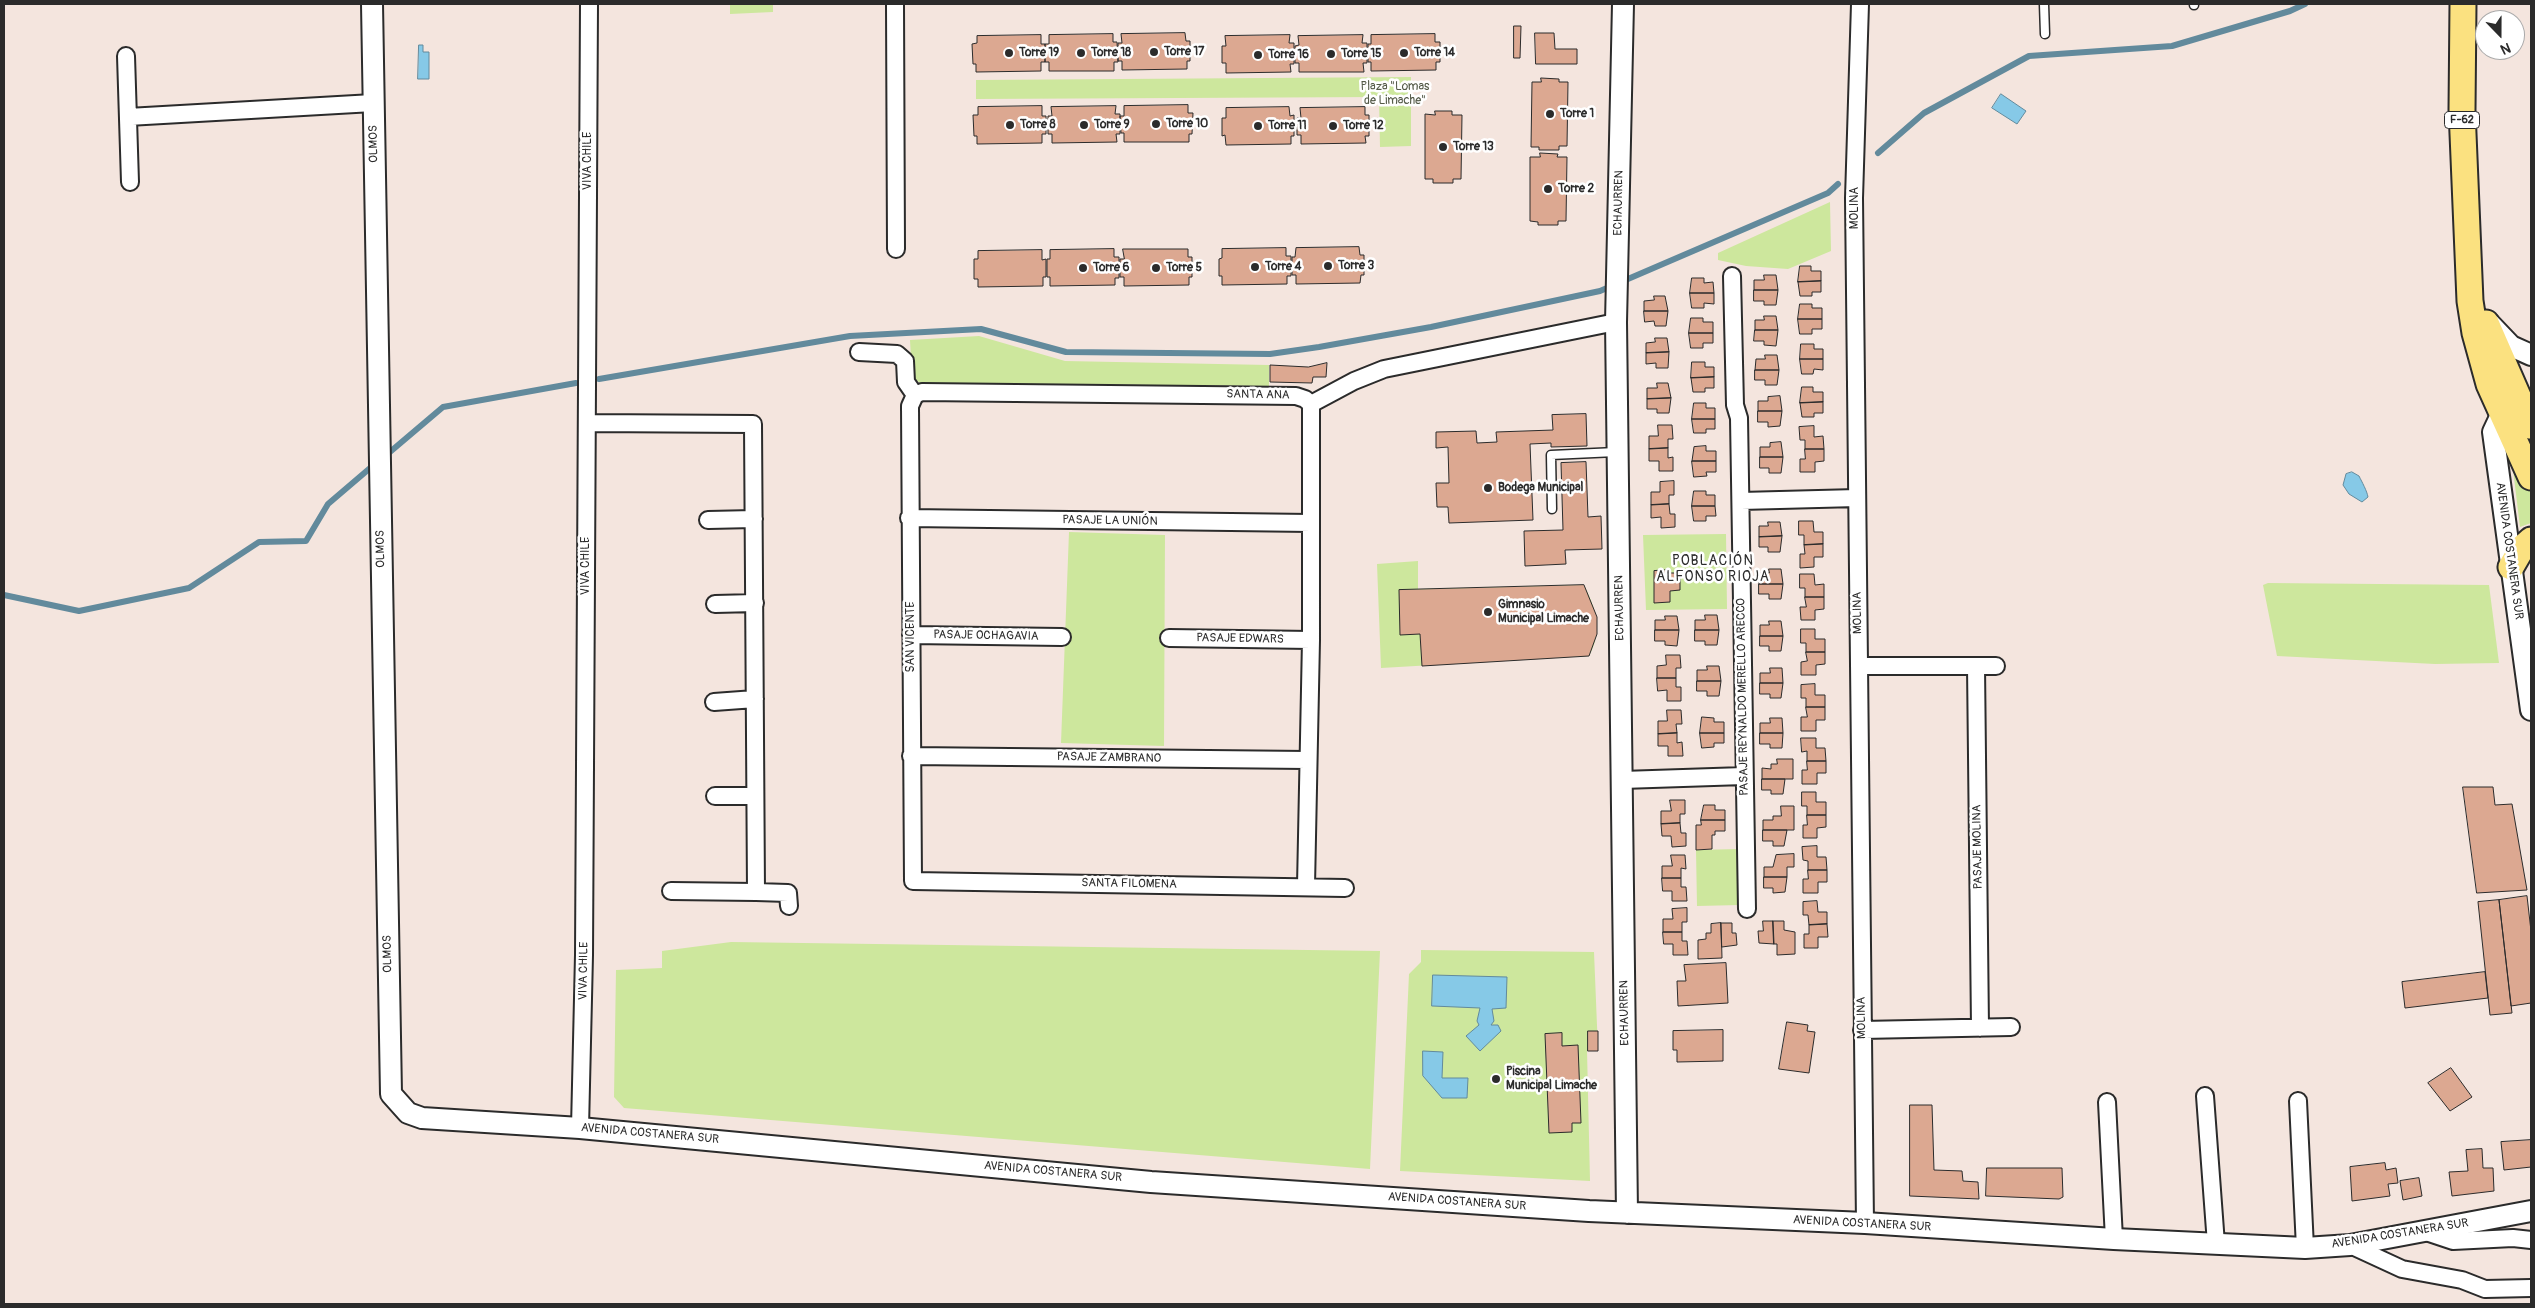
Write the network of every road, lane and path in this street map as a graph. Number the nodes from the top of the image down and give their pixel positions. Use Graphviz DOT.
graph roads {
  1 [pos="372,4"];
  2 [pos="589,4"];
  3 [pos="895,4"];
  4 [pos="1623,4"];
  5 [pos="1860,4"];
  6 [pos="2044,4"];
  7 [pos="2463,4"];
  8 [pos="2045,34"];
  9 [pos="126,56"];
  10 [pos="373,103"];
  11 [pos="128,117"];
  12 [pos="130,182"];
  13 [pos="2467,236"];
  14 [pos="896,249"];
  15 [pos="1732,276"];
  16 [pos="2481,310"];
  17 [pos="1616,322"];
  18 [pos="860,352"];
  19 [pos="2531,355"];
  20 [pos="915,395"];
  21 [pos="1311,404"];
  22 [pos="2523,409"];
  23 [pos="587,423"];
  24 [pos="1618,452"];
  25 [pos="2531,477"];
  26 [pos="1856,498"];
  27 [pos="1741,500"];
  28 [pos="1552,510"];
  29 [pos="909,518"];
  30 [pos="754,519"];
  31 [pos="708,520"];
  32 [pos="1311,523"];
  33 [pos="2531,540"];
  34 [pos="2511,567"];
  35 [pos="755,603"];
  36 [pos="715,604"];
  37 [pos="911,634"];
  38 [pos="1062,637"];
  39 [pos="1169,638"];
  40 [pos="1311,640"];
  41 [pos="1859,666"];
  42 [pos="1976,666"];
  43 [pos="1996,666"];
  44 [pos="755,700"];
  45 [pos="714,702"];
  46 [pos="2531,710"];
  47 [pos="911,756"];
  48 [pos="1307,760"];
  49 [pos="1744,776"];
  50 [pos="1622,780"];
  51 [pos="715,796"];
  52 [pos="755,796"];
  53 [pos="913,881"];
  54 [pos="1306,886"];
  55 [pos="1345,888"];
  56 [pos="671,891"];
  57 [pos="756,892"];
  58 [pos="788,906"];
  59 [pos="1747,909"];
  60 [pos="2011,1027"];
  61 [pos="1980,1028"];
  62 [pos="1862,1030"];
  63 [pos="391,1094"];
  64 [pos="2205,1096"];
  65 [pos="2298,1101"];
  66 [pos="2107,1102"];
  67 [pos="580,1128"];
  68 [pos="2531,1211"];
  69 [pos="1627,1213"];
  70 [pos="1865,1223"];
  71 [pos="2426,1232"];
  72 [pos="2114,1239"];
  73 [pos="2531,1240"];
  74 [pos="2216,1244"];
  75 [pos="2350,1245"];
  76 [pos="2305,1248"];
  77 [pos="2531,1288"];
  1 -- 10 [label="street, OLMOS"];
  2 -- 23 [label="street, VIVA CHILE"];
  3 -- 14 [label="street"];
  4 -- 17 [label="street, ECHAURREN"];
  5 -- 26 [label="street, MOLINA"];
  6 -- 8 [label="lane"];
  7 -- 13 [label="main road, F-62"];
  9 -- 11 [label="street"];
  10 -- 11 [label="street"];
  10 -- 63 [label="street, OLMOS"];
  11 -- 12 [label="street"];
  13 -- 16 [label="main road, F-62"];
  13 -- 22 [label="main road, F-62"];
  15 -- 27 [label="street, PASAJE REYNALDO MERELLO ARECCO"];
  16 -- 19 [label="street"];
  16 -- 22 [label="main road, F-62"];
  17 -- 21 [label="street"];
  17 -- 24 [label="street, ECHAURREN"];
  18 -- 20 [label="street"];
  20 -- 21 [label="street, SANTA ANA"];
  20 -- 29 [label="street, SAN VICENTE"];
  21 -- 32 [label="street"];
  22 -- 25 [label="main road, F-62"];
  22 -- 34 [label="street, AVENIDA COSTANERA SUR"];
  23 -- 30 [label="street"];
  23 -- 67 [label="street, VIVA CHILE"];
  24 -- 28 [label="lane"];
  24 -- 50 [label="street, ECHAURREN"];
  26 -- 27 [label="street"];
  26 -- 41 [label="street, MOLINA"];
  27 -- 49 [label="street, PASAJE REYNALDO MERELLO ARECCO"];
  29 -- 32 [label="street, PASAJE LA UNIÓN"];
  29 -- 37 [label="street, SAN VICENTE"];
  30 -- 31 [label="street"];
  30 -- 35 [label="street"];
  32 -- 40 [label="street"];
  33 -- 34 [label="main road"];
  34 -- 46 [label="street, AVENIDA COSTANERA SUR"];
  35 -- 36 [label="street"];
  35 -- 44 [label="street"];
  37 -- 38 [label="street, PASAJE OCHAGAVIA"];
  37 -- 47 [label="street, SAN VICENTE"];
  39 -- 40 [label="street, PASAJE EDWARS"];
  40 -- 48 [label="street"];
  41 -- 42 [label="street"];
  41 -- 62 [label="street, MOLINA"];
  42 -- 43 [label="street"];
  42 -- 61 [label="street, PASAJE MOLINA"];
  44 -- 45 [label="street"];
  44 -- 52 [label="street"];
  47 -- 48 [label="street, PASAJE ZAMBRANO"];
  47 -- 53 [label="street, SAN VICENTE"];
  48 -- 54 [label="street"];
  49 -- 50 [label="street"];
  49 -- 59 [label="street, PASAJE REYNALDO MERELLO ARECCO"];
  50 -- 69 [label="street, ECHAURREN"];
  51 -- 52 [label="street"];
  52 -- 57 [label="street"];
  53 -- 54 [label="street, SANTA FILOMENA"];
  54 -- 55 [label="street, SANTA FILOMENA"];
  56 -- 57 [label="street"];
  57 -- 58 [label="street"];
  60 -- 61 [label="street"];
  61 -- 62 [label="street"];
  62 -- 70 [label="street, MOLINA"];
  63 -- 67 [label="street, AVENIDA COSTANERA SUR"];
  64 -- 74 [label="street"];
  65 -- 76 [label="street"];
  66 -- 72 [label="street"];
  67 -- 69 [label="street, AVENIDA COSTANERA SUR"];
  68 -- 71 [label="street, AVENIDA COSTANERA SUR"];
  69 -- 70 [label="street, AVENIDA COSTANERA SUR"];
  70 -- 72 [label="street, AVENIDA COSTANERA SUR"];
  71 -- 73 [label="street"];
  71 -- 75 [label="street, AVENIDA COSTANERA SUR"];
  72 -- 74 [label="street, AVENIDA COSTANERA SUR"];
  74 -- 76 [label="street, AVENIDA COSTANERA SUR"];
  75 -- 76 [label="street, AVENIDA COSTANERA SUR"];
  75 -- 77 [label="street"];
}
